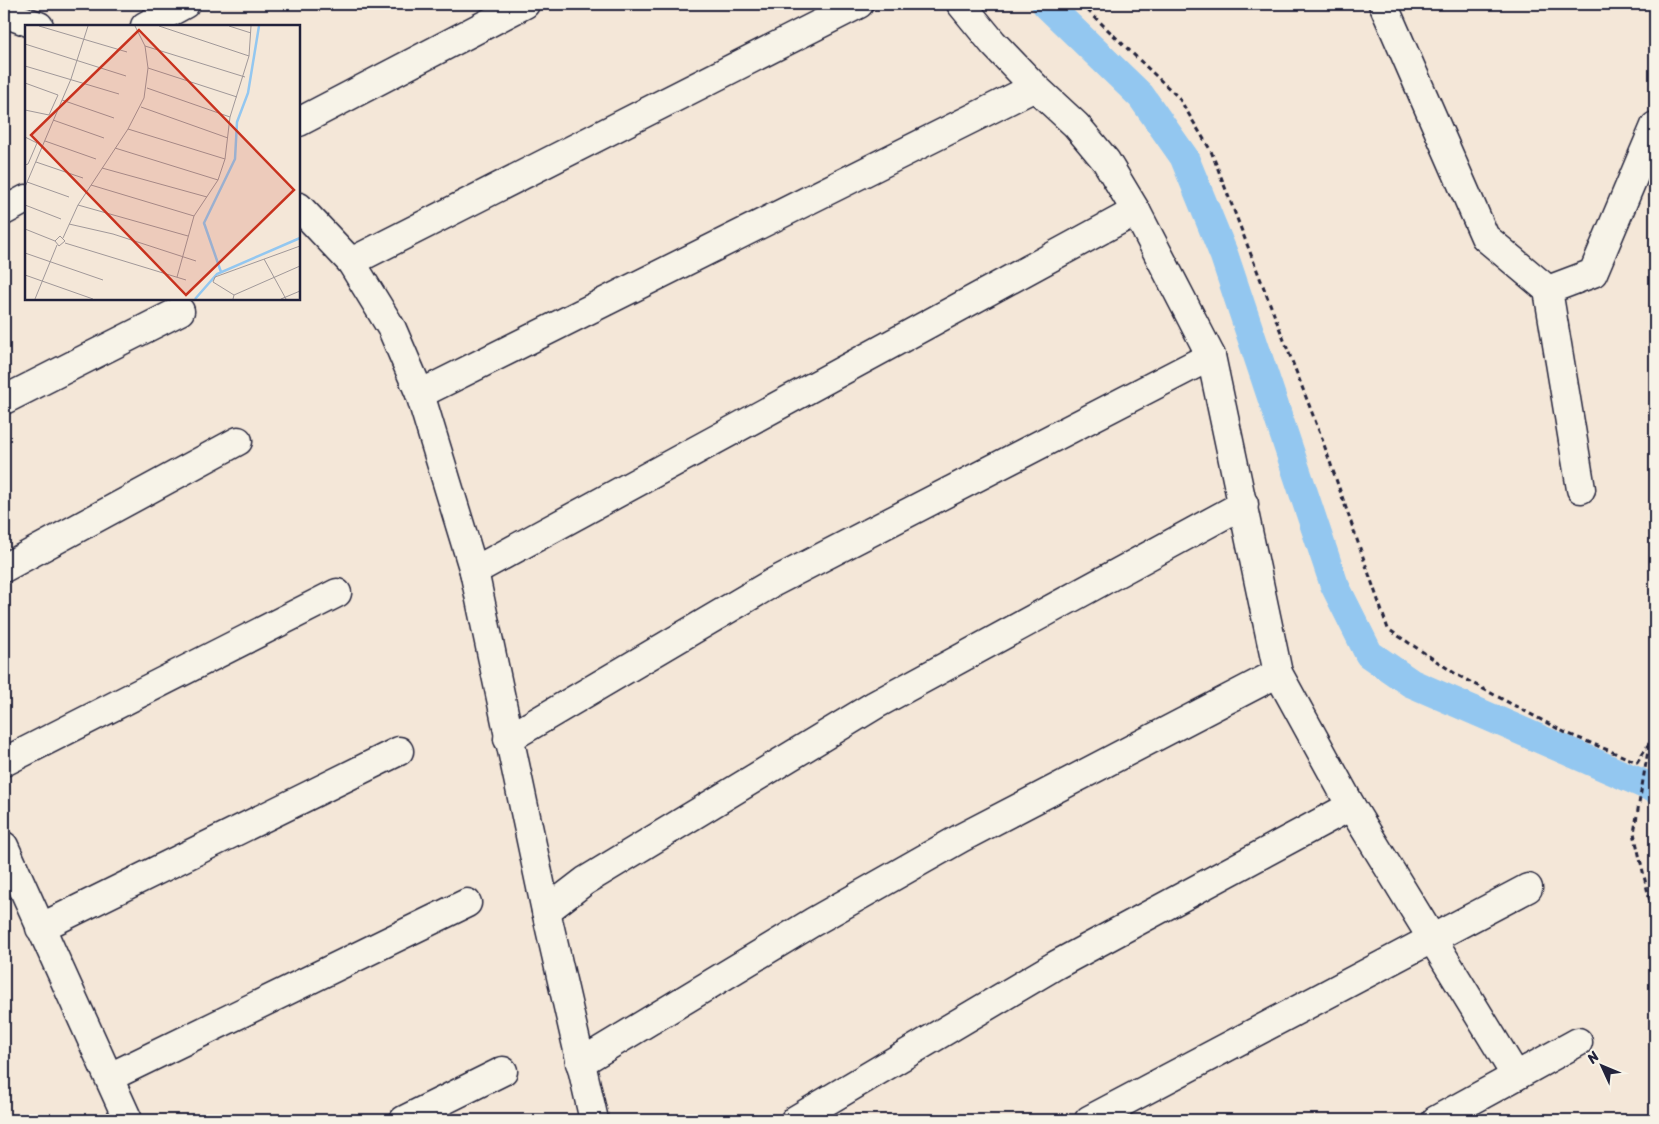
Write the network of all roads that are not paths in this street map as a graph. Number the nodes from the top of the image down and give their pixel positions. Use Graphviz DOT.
graph roads {
  1 [pos="185,4"];
  2 [pos="525,4"];
  3 [pos="859,4"];
  4 [pos="961,4"];
  5 [pos="1383,4"];
  6 [pos="4,14"];
  7 [pos="36,25"];
  8 [pos="147,25"];
  9 [pos="1035,87"];
  10 [pos="300,121"];
  11 [pos="1655,126"];
  12 [pos="25,200"];
  13 [pos="300,208"];
  14 [pos="4,211"];
  15 [pos="1136,211"];
  16 [pos="351,262"];
  17 [pos="1548,290"];
  18 [pos="180,311"];
  19 [pos="1211,356"];
  20 [pos="420,394"];
  21 [pos="4,400"];
  22 [pos="238,441"];
  23 [pos="1582,488"];
  24 [pos="1244,504"];
  25 [pos="4,568"];
  26 [pos="474,571"];
  27 [pos="337,593"];
  28 [pos="1278,673"];
  29 [pos="508,739"];
  30 [pos="399,751"];
  31 [pos="4,762"];
  32 [pos="1351,806"];
  33 [pos="4,846"];
  34 [pos="1528,888"];
  35 [pos="467,902"];
  36 [pos="546,911"];
  37 [pos="40,928"];
  38 [pos="1433,938"];
  39 [pos="1578,1042"];
  40 [pos="580,1064"];
  41 [pos="503,1071"];
  42 [pos="1516,1076"];
  43 [pos="110,1077"];
  44 [pos="128,1120"];
  45 [pos="404,1120"];
  46 [pos="594,1120"];
  47 [pos="795,1120"];
  48 [pos="1089,1120"];
  49 [pos="1436,1120"];
  1 -- 8 [label="street"];
  2 -- 10 [label="street"];
  3 -- 16 [label="street"];
  4 -- 9 [label="street"];
  5 -- 17 [label="street"];
  6 -- 7 [label="street"];
  9 -- 15 [label="street"];
  9 -- 20 [label="street"];
  11 -- 17 [label="street"];
  12 -- 14 [label="street"];
  13 -- 16 [label="street"];
  15 -- 19 [label="street"];
  15 -- 26 [label="street"];
  16 -- 20 [label="street"];
  17 -- 23 [label="street"];
  18 -- 21 [label="street"];
  19 -- 24 [label="street"];
  19 -- 29 [label="street"];
  20 -- 26 [label="street"];
  22 -- 25 [label="street"];
  24 -- 28 [label="street"];
  24 -- 36 [label="street"];
  26 -- 29 [label="street"];
  27 -- 31 [label="street"];
  28 -- 32 [label="street"];
  28 -- 40 [label="street"];
  29 -- 36 [label="street"];
  30 -- 37 [label="street"];
  32 -- 38 [label="street"];
  32 -- 47 [label="street"];
  33 -- 37 [label="street"];
  34 -- 38 [label="street"];
  35 -- 43 [label="street"];
  36 -- 40 [label="street"];
  37 -- 43 [label="street"];
  38 -- 42 [label="street"];
  38 -- 48 [label="street"];
  39 -- 42 [label="street"];
  40 -- 46 [label="street"];
  41 -- 45 [label="street"];
  42 -- 49 [label="street"];
  43 -- 44 [label="street"];
}
